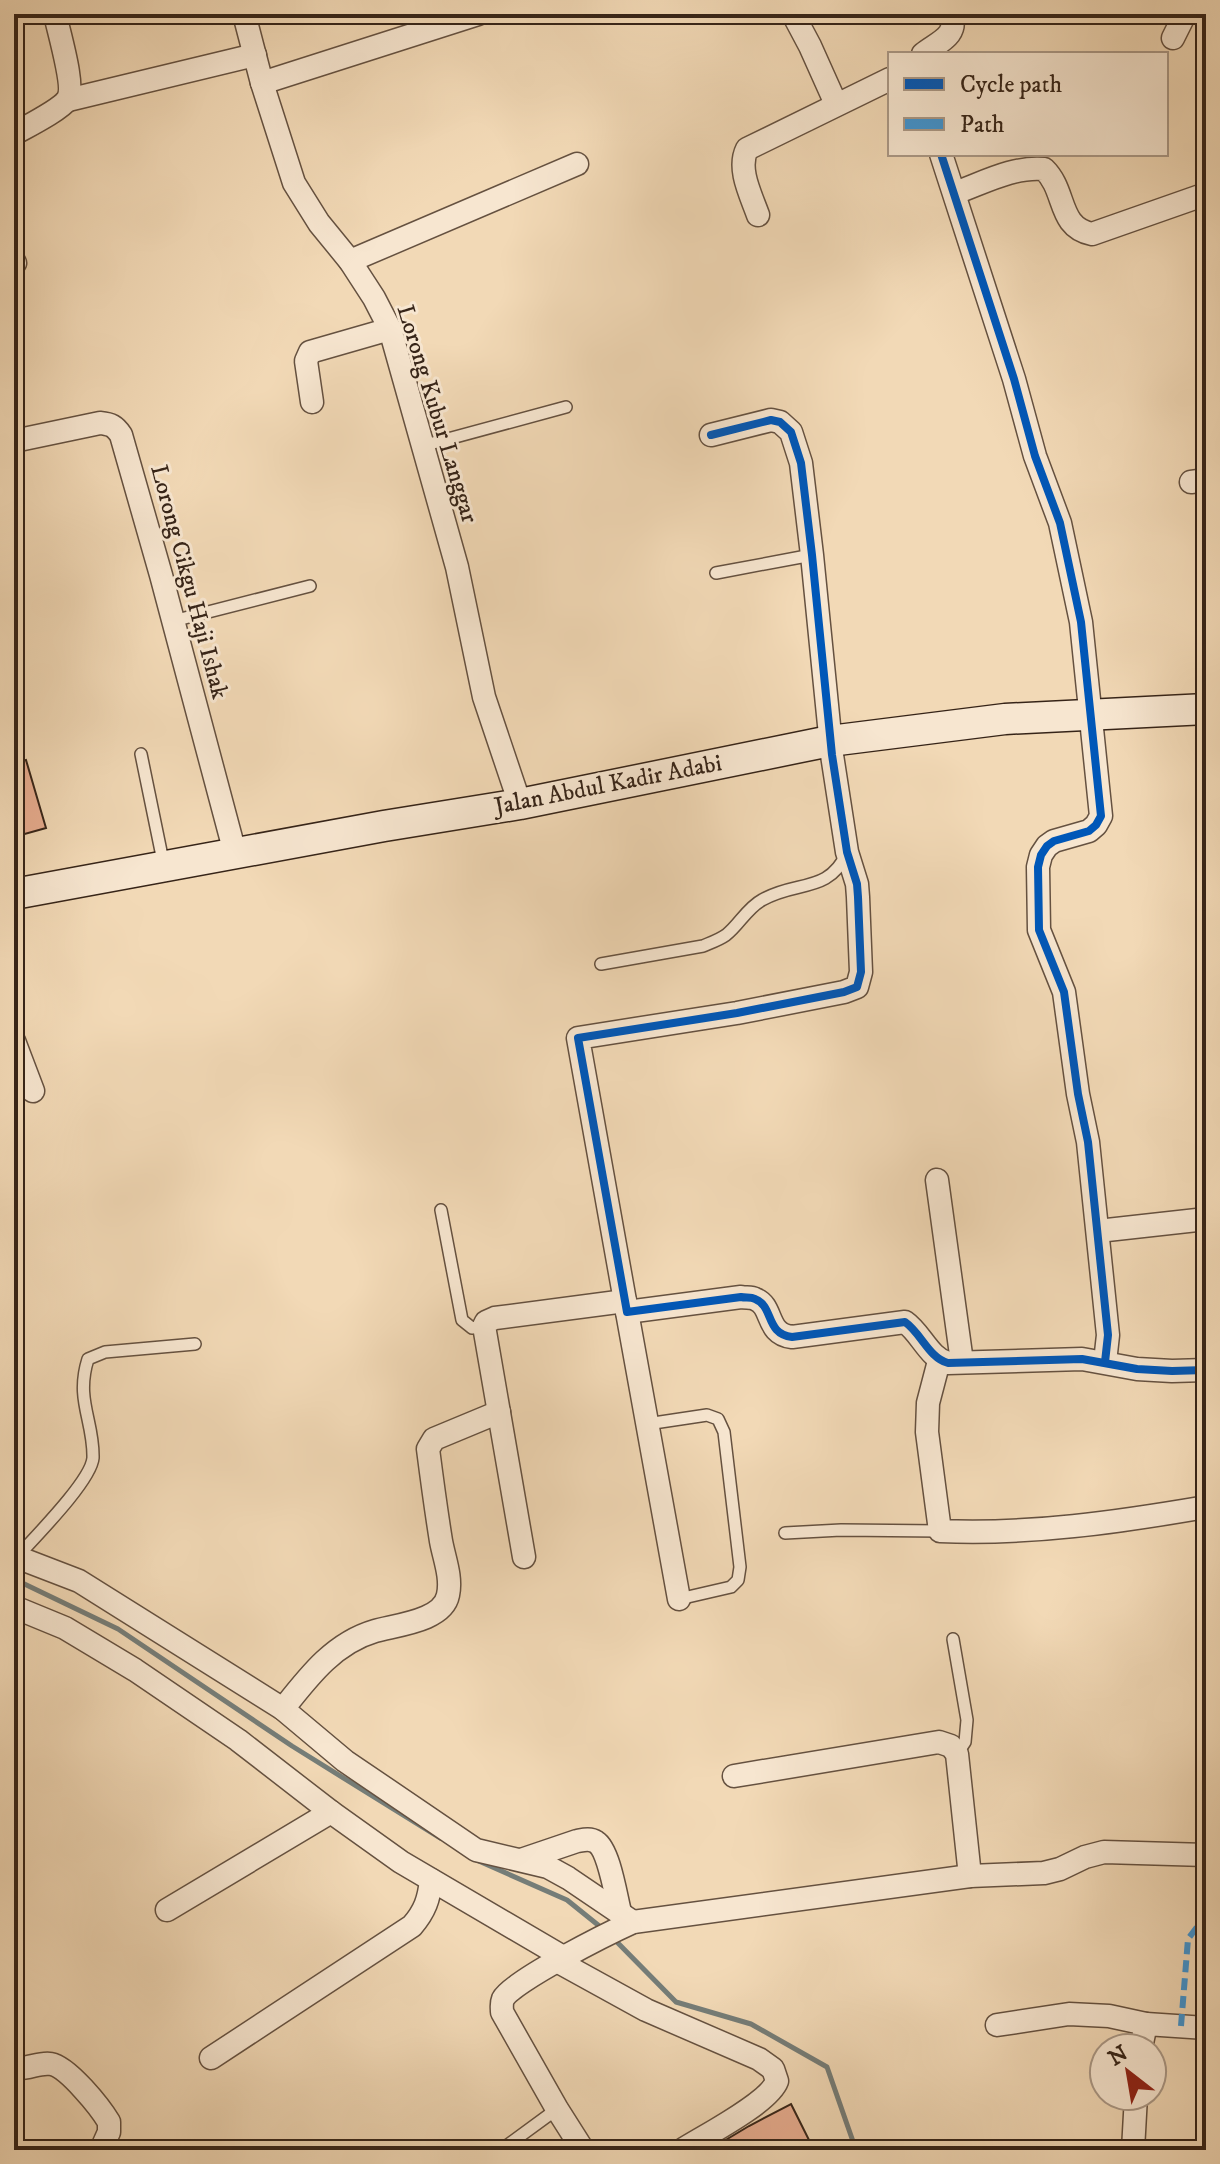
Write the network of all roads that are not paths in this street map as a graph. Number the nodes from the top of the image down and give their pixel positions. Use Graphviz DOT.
graph roads {
  1 [pos="55,14"];
  2 [pos="244,14"];
  3 [pos="478,14"];
  4 [pos="793,14"];
  5 [pos="951,14"];
  6 [pos="1185,14"];
  7 [pos="1173,38"];
  8 [pos="925,52"];
  9 [pos="255,55"];
  10 [pos="888,80"];
  11 [pos="262,83"];
  12 [pos="68,100"];
  13 [pos="836,104"];
  14 [pos="14,134"];
  15 [pos="942,156"];
  16 [pos="577,164"];
  17 [pos="955,193"];
  18 [pos="1206,195"];
  19 [pos="758,215"];
  20 [pos="350,261"];
  21 [pos="390,329"];
  22 [pos="312,402"];
  23 [pos="566,407"];
  24 [pos="711,435"];
  25 [pos="14,441"];
  26 [pos="422,446"];
  27 [pos="812,555"];
  28 [pos="716,573"];
  29 [pos="310,586"];
  30 [pos="173,621"];
  31 [pos="1206,709"];
  32 [pos="1092,714"];
  33 [pos="830,741"];
  34 [pos="141,754"];
  35 [pos="520,804"];
  36 [pos="847,852"];
  37 [pos="235,853"];
  38 [pos="164,866"];
  39 [pos="14,894"];
  40 [pos="601,964"];
  41 [pos="14,1041"];
  42 [pos="33,1091"];
  43 [pos="937,1180"];
  44 [pos="441,1210"];
  45 [pos="1206,1219"];
  46 [pos="1098,1231"];
  47 [pos="626,1306"];
  48 [pos="484,1326"];
  49 [pos="195,1344"];
  50 [pos="950,1362"];
  51 [pos="1105,1362"];
  52 [pos="1206,1370"];
  53 [pos="499,1412"];
  54 [pos="647,1424"];
  55 [pos="1206,1507"];
  56 [pos="940,1531"];
  57 [pos="785,1533"];
  58 [pos="15,1557"];
  59 [pos="524,1557"];
  60 [pos="679,1599"];
  61 [pos="14,1607"];
  62 [pos="953,1639"];
  63 [pos="283,1709"];
  64 [pos="957,1754"];
  65 [pos="734,1776"];
  66 [pos="331,1812"];
  67 [pos="1206,1855"];
  68 [pos="520,1861"];
  69 [pos="970,1876"];
  70 [pos="431,1880"];
  71 [pos="167,1910"];
  72 [pos="625,1921"];
  73 [pos="564,1957"];
  74 [pos="1146,2024"];
  75 [pos="997,2025"];
  76 [pos="1206,2028"];
  77 [pos="1144,2032"];
  78 [pos="211,2058"];
  79 [pos="14,2068"];
  80 [pos="557,2109"];
  81 [pos="1135,2112"];
  82 [pos="101,2150"];
  83 [pos="501,2150"];
  84 [pos="583,2150"];
  85 [pos="682,2150"];
  86 [pos="1133,2150"];
  1 -- 12 [label="street"];
  2 -- 9 [label="street, Lorong Kubur Langgar"];
  3 -- 11 [label="street"];
  4 -- 13 [label="street"];
  5 -- 8 [label="street"];
  6 -- 7 [label="street"];
  9 -- 11 [label="street, Lorong Kubur Langgar"];
  9 -- 12 [label="street"];
  10 -- 13 [label="street"];
  11 -- 20 [label="street, Lorong Kubur Langgar"];
  12 -- 14 [label="street"];
  13 -- 19 [label="street"];
  15 -- 17 [label="street"];
  16 -- 20 [label="street"];
  17 -- 18 [label="street"];
  17 -- 32 [label="street"];
  20 -- 21 [label="street, Lorong Kubur Langgar"];
  21 -- 22 [label="street"];
  21 -- 26 [label="street, Lorong Kubur Langgar"];
  23 -- 26 [label="lane"];
  24 -- 27 [label="street"];
  25 -- 30 [label="street, Lorong Cikgu Haji Ishak"];
  26 -- 35 [label="street, Lorong Kubur Langgar"];
  27 -- 28 [label="lane"];
  27 -- 33 [label="street"];
  29 -- 30 [label="lane"];
  30 -- 37 [label="street, Lorong Cikgu Haji Ishak"];
  31 -- 32 [label="main road, Jalan Abdul Kadir Adabi"];
  32 -- 33 [label="main road, Jalan Abdul Kadir Adabi"];
  32 -- 46 [label="street"];
  33 -- 35 [label="main road, Jalan Abdul Kadir Adabi"];
  33 -- 36 [label="street"];
  34 -- 38 [label="lane"];
  35 -- 37 [label="main road, Jalan Abdul Kadir Adabi"];
  36 -- 40 [label="lane"];
  36 -- 47 [label="street"];
  37 -- 38 [label="main road, Jalan Abdul Kadir Adabi"];
  38 -- 39 [label="main road, Jalan Abdul Kadir Adabi"];
  41 -- 42 [label="street"];
  43 -- 50 [label="street"];
  44 -- 48 [label="lane"];
  45 -- 46 [label="street"];
  46 -- 51 [label="street"];
  47 -- 48 [label="street"];
  47 -- 50 [label="street"];
  47 -- 54 [label="street"];
  48 -- 53 [label="street"];
  49 -- 58 [label="lane"];
  50 -- 51 [label="street"];
  50 -- 56 [label="street"];
  51 -- 52 [label="street"];
  53 -- 59 [label="street"];
  53 -- 63 [label="street"];
  54 -- 60 [label="street"];
  54 -- 60 [label="lane"];
  55 -- 56 [label="street"];
  56 -- 57 [label="lane"];
  58 -- 63 [label="street"];
  61 -- 66 [label="street"];
  62 -- 64 [label="lane"];
  63 -- 68 [label="street"];
  64 -- 65 [label="street"];
  64 -- 69 [label="street"];
  66 -- 70 [label="street"];
  66 -- 71 [label="street"];
  67 -- 69 [label="street"];
  68 -- 72 [label="street"];
  68 -- 72 [label="street"];
  69 -- 72 [label="street"];
  70 -- 73 [label="street"];
  70 -- 78 [label="street"];
  72 -- 73 [label="street"];
  73 -- 80 [label="street"];
  73 -- 85 [label="street"];
  74 -- 75 [label="street"];
  74 -- 76 [label="street"];
  74 -- 77 [label="street"];
  79 -- 82 [label="street"];
  80 -- 83 [label="lane"];
  80 -- 84 [label="street"];
  81 -- 86 [label="street"];
}
